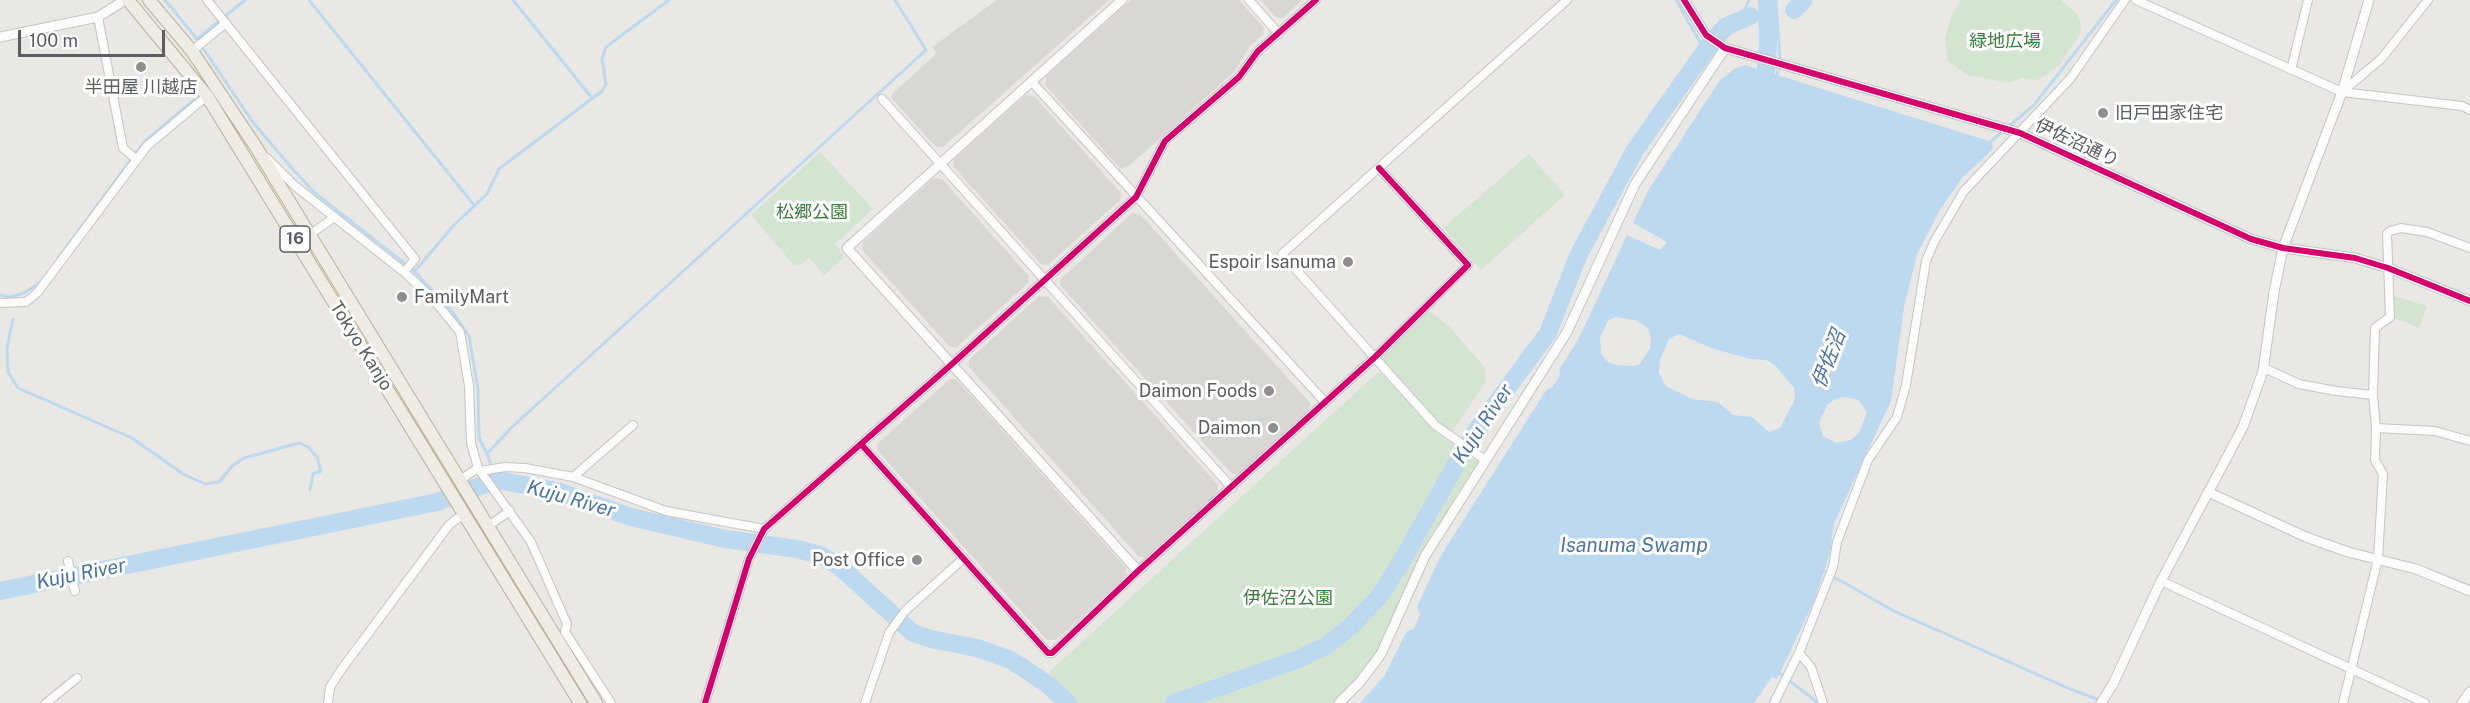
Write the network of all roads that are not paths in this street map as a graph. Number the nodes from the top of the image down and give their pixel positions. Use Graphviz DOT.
graph roads {
  1 [pos="126,0"];
  2 [pos="149,0"];
  3 [pos="207,0"];
  4 [pos="1122,0"];
  5 [pos="1249,0"];
  6 [pos="1316,0"];
  7 [pos="1567,0"];
  8 [pos="1684,0"];
  9 [pos="2125,0"];
  10 [pos="2136,0"];
  11 [pos="2308,0"];
  12 [pos="2369,0"];
  13 [pos="2428,0"];
  14 [pos="98,17"];
  15 [pos="226,23"];
  16 [pos="1279,34"];
  17 [pos="0,37"];
  18 [pos="1722,46"];
  19 [pos="192,51"];
  20 [pos="2291,70"];
  21 [pos="1031,81"];
  22 [pos="2342,92"];
  23 [pos="207,96"];
  24 [pos="882,99"];
  25 [pos="2470,110"];
  26 [pos="2020,133"];
  27 [pos="256,147"];
  28 [pos="133,157"];
  29 [pos="939,164"];
  30 [pos="1379,168"];
  31 [pos="1136,197"];
  32 [pos="335,217"];
  33 [pos="309,235"];
  34 [pos="2283,248"];
  35 [pos="2470,248"];
  36 [pos="2388,268"];
  37 [pos="404,272"];
  38 [pos="1046,279"];
  39 [pos="2470,301"];
  40 [pos="0,303"];
  41 [pos="1375,357"];
  42 [pos="952,364"];
  43 [pos="2264,368"];
  44 [pos="2373,394"];
  45 [pos="1325,402"];
  46 [pos="633,425"];
  47 [pos="2376,428"];
  48 [pos="2470,441"];
  49 [pos="861,444"];
  50 [pos="1485,460"];
  51 [pos="480,469"];
  52 [pos="573,477"];
  53 [pos="460,480"];
  54 [pos="1232,488"];
  55 [pos="2208,492"];
  56 [pos="510,511"];
  57 [pos="465,513"];
  58 [pos="488,526"];
  59 [pos="764,529"];
  60 [pos="964,558"];
  61 [pos="2378,559"];
  62 [pos="68,561"];
  63 [pos="1138,571"];
  64 [pos="2161,581"];
  65 [pos="75,591"];
  66 [pos="2470,591"];
  67 [pos="565,632"];
  68 [pos="560,645"];
  69 [pos="1799,653"];
  70 [pos="2351,670"];
  71 [pos="77,678"];
  72 [pos="2470,692"];
  73 [pos="46,703"];
  74 [pos="328,703"];
  75 [pos="580,703"];
  76 [pos="596,703"];
  77 [pos="610,703"];
  78 [pos="705,703"];
  79 [pos="865,703"];
  80 [pos="1339,703"];
  81 [pos="1774,703"];
  82 [pos="1823,703"];
  83 [pos="2101,703"];
  84 [pos="2343,703"];
  85 [pos="2425,703"];
  86 [pos="2462,703"];
  1 -- 14 [label="street"];
  1 -- 23 [label="highway, Tokyo Kanjo / 16"];
  2 -- 19 [label="highway, Tokyo Kanjo / 16"];
  3 -- 15 [label="street"];
  4 -- 21 [label="street"];
  5 -- 16 [label="street"];
  6 -- 16 [label="street"];
  7 -- 30 [label="street"];
  8 -- 18 [label="street, 伊佐沼通り"];
  9 -- 26 [label="street"];
  10 -- 20 [label="street"];
  11 -- 20 [label="street"];
  12 -- 22 [label="street"];
  13 -- 22 [label="street"];
  14 -- 17 [label="street"];
  14 -- 28 [label="street"];
  15 -- 19 [label="street"];
  15 -- 37 [label="street"];
  16 -- 31 [label="street"];
  18 -- 26 [label="street, 伊佐沼通り"];
  18 -- 50 [label="street"];
  19 -- 27 [label="highway, Tokyo Kanjo / 16"];
  20 -- 22 [label="street"];
  21 -- 29 [label="street"];
  21 -- 31 [label="street"];
  22 -- 25 [label="street"];
  22 -- 34 [label="street"];
  23 -- 28 [label="street"];
  23 -- 57 [label="highway, Tokyo Kanjo / 16"];
  24 -- 29 [label="street"];
  26 -- 34 [label="street, 伊佐沼通り"];
  26 -- 69 [label="street"];
  27 -- 32 [label="street"];
  27 -- 33 [label="highway, Tokyo Kanjo / 16"];
  28 -- 40 [label="street"];
  29 -- 38 [label="street"];
  29 -- 42 [label="street"];
  30 -- 41 [label="street"];
  30 -- 41 [label="street"];
  31 -- 38 [label="street"];
  31 -- 45 [label="street"];
  32 -- 33 [label="street"];
  32 -- 37 [label="street"];
  33 -- 53 [label="highway, Tokyo Kanjo / 16"];
  34 -- 36 [label="street, 伊佐沼通り"];
  34 -- 43 [label="street"];
  35 -- 36 [label="street"];
  36 -- 39 [label="street, 伊佐沼通り"];
  36 -- 44 [label="street"];
  37 -- 51 [label="street"];
  38 -- 42 [label="street"];
  38 -- 54 [label="street"];
  41 -- 45 [label="street"];
  41 -- 50 [label="street"];
  42 -- 49 [label="street"];
  42 -- 63 [label="street"];
  43 -- 44 [label="street"];
  43 -- 55 [label="street"];
  44 -- 47 [label="street"];
  45 -- 54 [label="street"];
  46 -- 52 [label="street"];
  47 -- 48 [label="street"];
  47 -- 61 [label="street"];
  49 -- 59 [label="street"];
  49 -- 60 [label="street"];
  50 -- 80 [label="street"];
  51 -- 52 [label="street"];
  51 -- 53 [label="street"];
  51 -- 56 [label="street"];
  52 -- 59 [label="street"];
  53 -- 58 [label="highway, Tokyo Kanjo / 16"];
  54 -- 63 [label="street"];
  55 -- 61 [label="street"];
  55 -- 64 [label="street"];
  56 -- 58 [label="street"];
  56 -- 67 [label="street"];
  57 -- 74 [label="street"];
  57 -- 75 [label="highway, Tokyo Kanjo / 16"];
  58 -- 68 [label="highway, Tokyo Kanjo / 16"];
  59 -- 78 [label="street"];
  60 -- 63 [label="street"];
  60 -- 79 [label="street"];
  61 -- 66 [label="street"];
  61 -- 70 [label="street"];
  62 -- 65 [label="street"];
  64 -- 70 [label="street"];
  64 -- 83 [label="street"];
  67 -- 68 [label="street"];
  67 -- 77 [label="street"];
  68 -- 76 [label="highway, Tokyo Kanjo / 16"];
  69 -- 81 [label="street"];
  69 -- 82 [label="street"];
  70 -- 84 [label="street"];
  70 -- 85 [label="street"];
  71 -- 73 [label="street"];
  72 -- 86 [label="street"];
}
